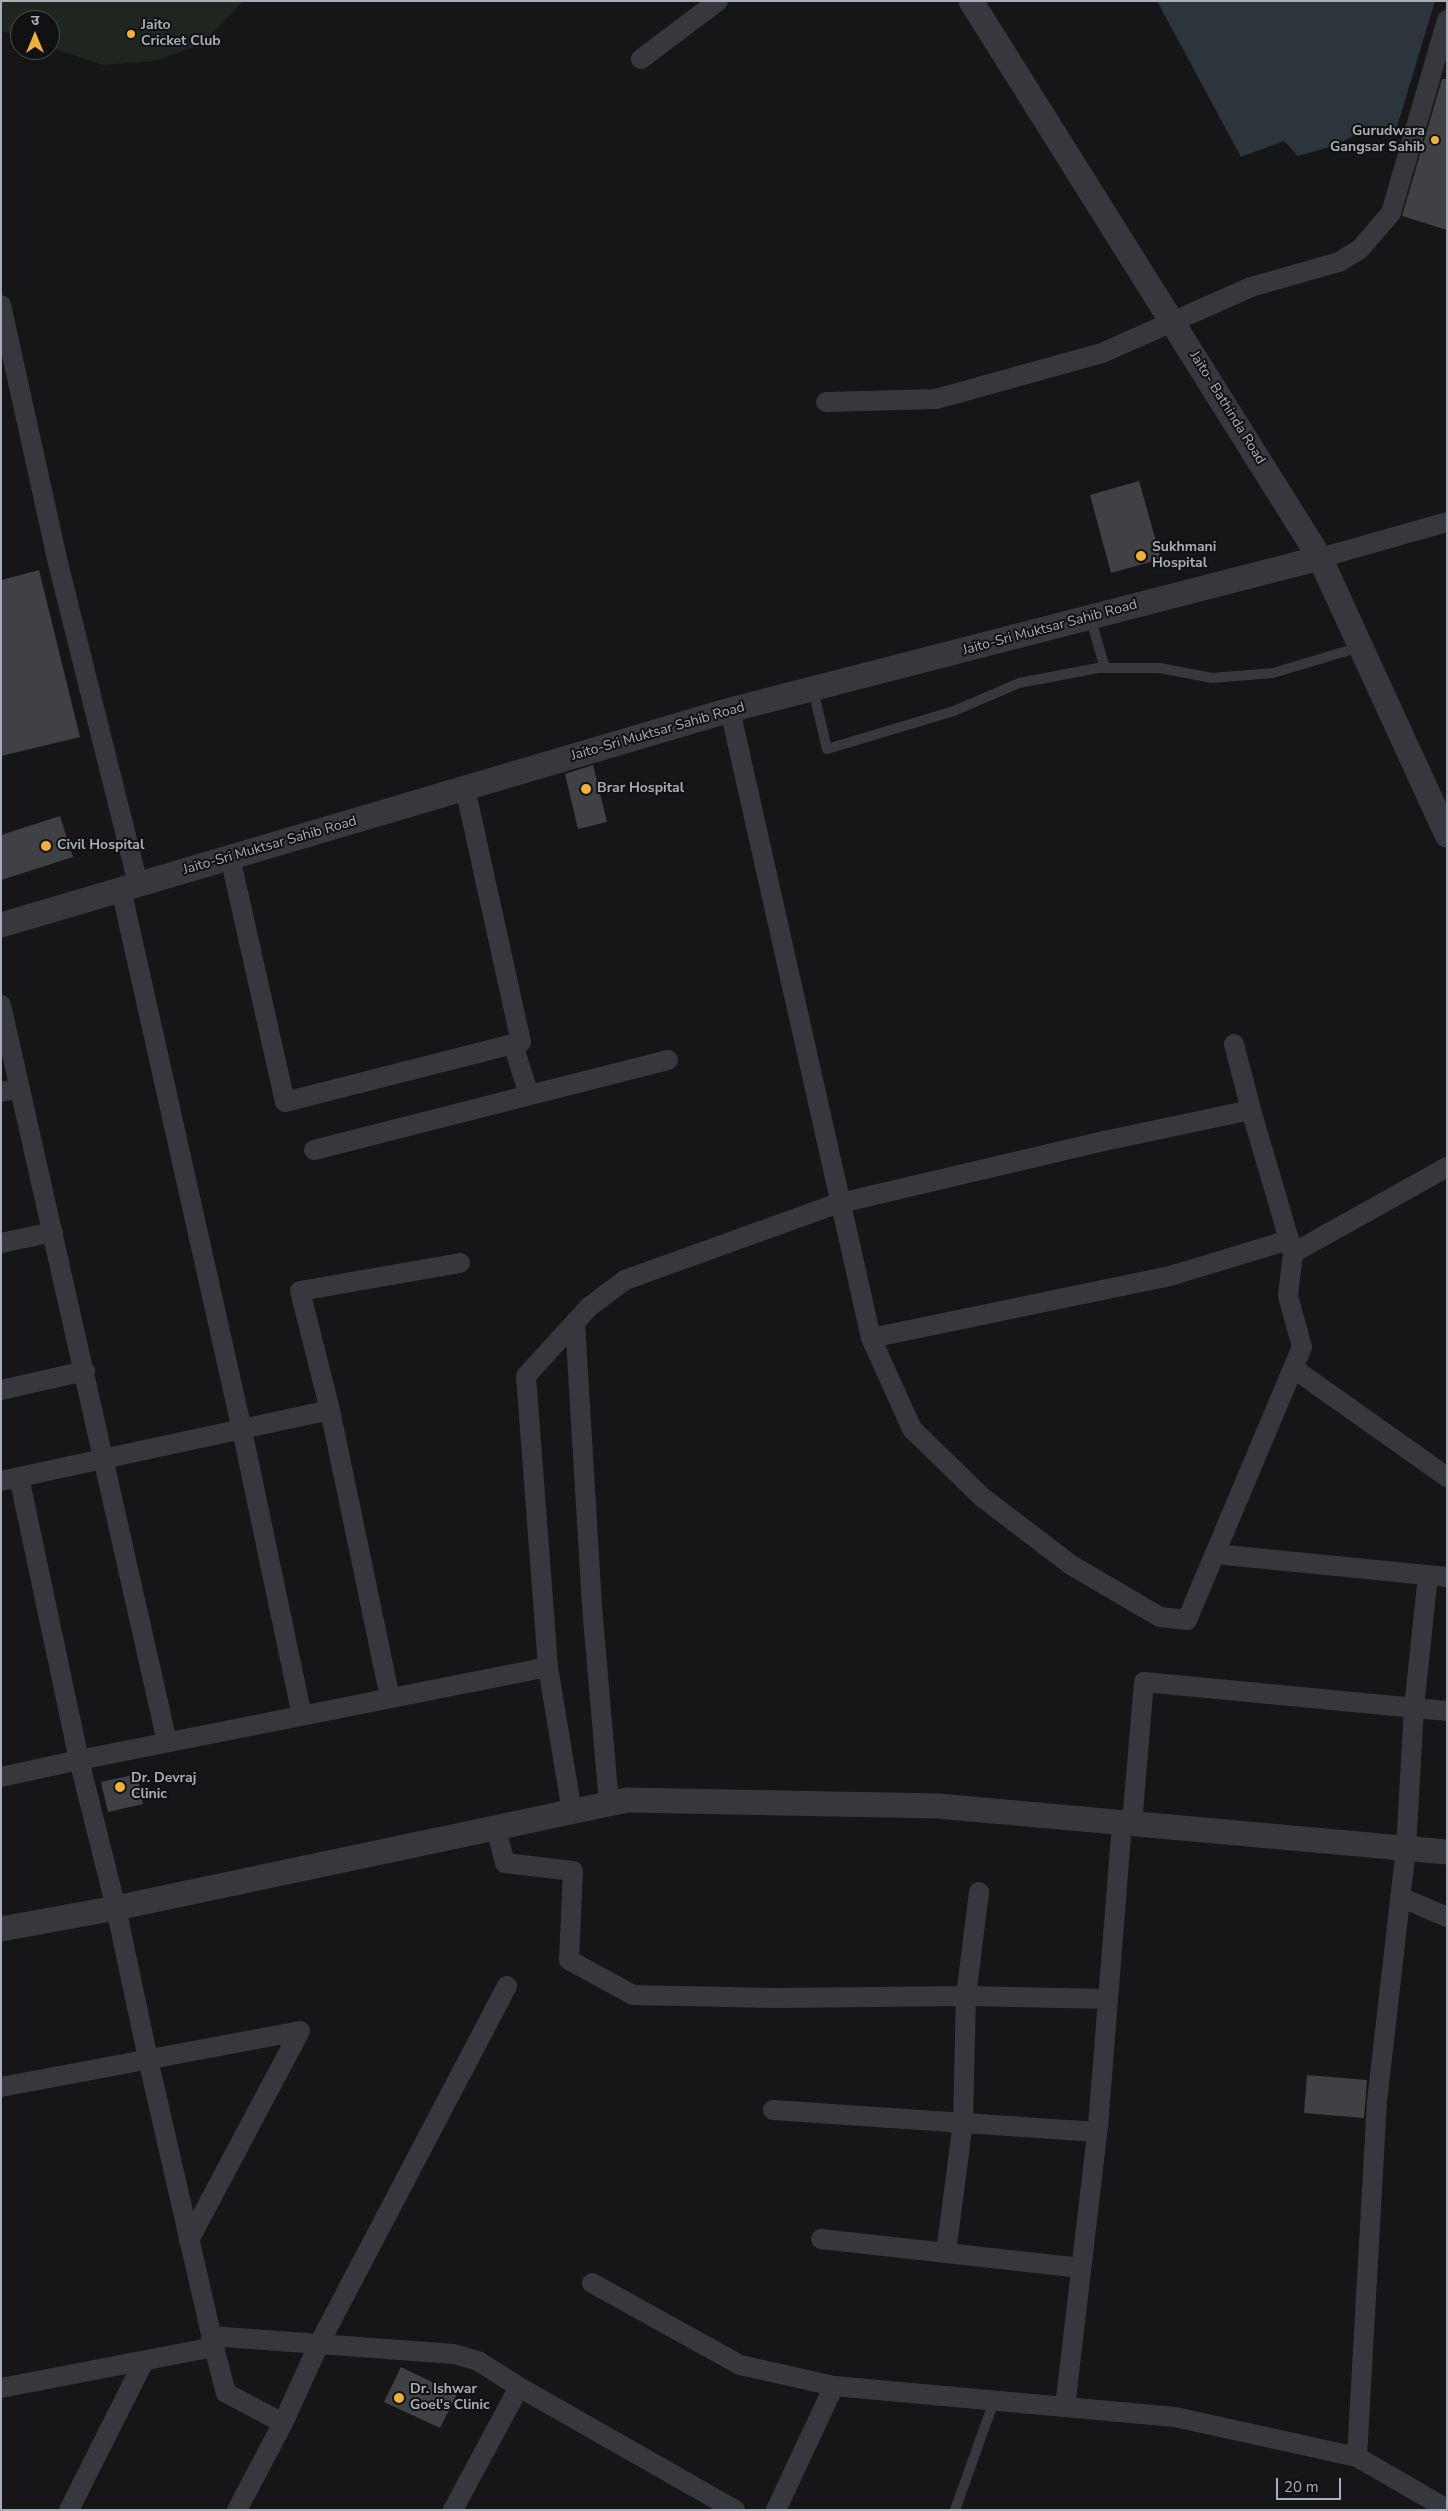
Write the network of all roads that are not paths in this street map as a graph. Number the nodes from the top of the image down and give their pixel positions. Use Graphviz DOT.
graph roads {
  1 [pos="718,1"];
  2 [pos="971,1"];
  3 [pos="1447,20"];
  4 [pos="641,59"];
  5 [pos="1,305"];
  6 [pos="1172,321"];
  7 [pos="826,402"];
  8 [pos="1447,522"];
  9 [pos="1320,558"];
  10 [pos="1090,617"];
  11 [pos="1361,647"];
  12 [pos="1105,668"];
  13 [pos="813,689"];
  14 [pos="730,710"];
  15 [pos="465,788"];
  16 [pos="1447,835"];
  17 [pos="230,857"];
  18 [pos="129,887"];
  19 [pos="1,924"];
  20 [pos="1,1005"];
  21 [pos="513,1044"];
  22 [pos="1234,1044"];
  23 [pos="668,1060"];
  24 [pos="11,1090"];
  25 [pos="528,1095"];
  26 [pos="1251,1110"];
  27 [pos="314,1150"];
  28 [pos="1447,1167"];
  29 [pos="840,1203"];
  30 [pos="53,1232"];
  31 [pos="1,1243"];
  32 [pos="1291,1247"];
  33 [pos="460,1264"];
  34 [pos="575,1322"];
  35 [pos="870,1338"];
  36 [pos="1293,1368"];
  37 [pos="85,1371"];
  38 [pos="1,1390"];
  39 [pos="330,1410"];
  40 [pos="242,1430"];
  41 [pos="105,1460"];
  42 [pos="1447,1477"];
  43 [pos="10,1479"];
  44 [pos="1215,1554"];
  45 [pos="1437,1576"];
  46 [pos="548,1667"];
  47 [pos="390,1698"];
  48 [pos="1414,1708"];
  49 [pos="1447,1711"];
  50 [pos="302,1716"];
  51 [pos="168,1742"];
  52 [pos="79,1760"];
  53 [pos="1,1777"];
  54 [pos="609,1804"];
  55 [pos="572,1812"];
  56 [pos="1127,1823"];
  57 [pos="496,1828"];
  58 [pos="1406,1848"];
  59 [pos="1447,1852"];
  60 [pos="979,1892"];
  61 [pos="1400,1897"];
  62 [pos="116,1908"];
  63 [pos="1447,1917"];
  64 [pos="1,1929"];
  65 [pos="507,1986"];
  66 [pos="966,1996"];
  67 [pos="1108,1999"];
  68 [pos="148,2059"];
  69 [pos="1,2087"];
  70 [pos="773,2110"];
  71 [pos="963,2122"];
  72 [pos="1098,2132"];
  73 [pos="821,2239"];
  74 [pos="189,2240"];
  75 [pos="946,2253"];
  76 [pos="1082,2268"];
  77 [pos="592,2283"];
  78 [pos="213,2342"];
  79 [pos="319,2344"];
  80 [pos="144,2361"];
  81 [pos="834,2386"];
  82 [pos="520,2387"];
  83 [pos="1,2388"];
  84 [pos="994,2401"];
  85 [pos="1065,2407"];
  86 [pos="283,2423"];
  87 [pos="1357,2457"];
  88 [pos="1447,2509"];
  89 [pos="69,2510"];
  90 [pos="238,2510"];
  91 [pos="453,2510"];
  92 [pos="735,2510"];
  93 [pos="776,2510"];
  94 [pos="955,2510"];
  1 -- 4 [label="street"];
  2 -- 6 [label="street, Jaito- Bathinda Road"];
  3 -- 6 [label="street"];
  5 -- 18 [label="street"];
  6 -- 7 [label="street"];
  6 -- 9 [label="street, Jaito- Bathinda Road"];
  8 -- 9 [label="street"];
  9 -- 10 [label="street, Jaito-Sri Muktsar Sahib Road"];
  9 -- 11 [label="street, Jaito- Bathinda Road"];
  10 -- 12 [label="lane"];
  10 -- 13 [label="street, Jaito-Sri Muktsar Sahib Road"];
  11 -- 12 [label="lane"];
  11 -- 16 [label="street, Jaito- Bathinda Road"];
  12 -- 13 [label="lane"];
  13 -- 14 [label="street, Jaito-Sri Muktsar Sahib Road"];
  14 -- 15 [label="street, Jaito-Sri Muktsar Sahib Road"];
  14 -- 29 [label="street"];
  15 -- 17 [label="street, Jaito-Sri Muktsar Sahib Road"];
  15 -- 21 [label="street"];
  17 -- 18 [label="street, Jaito-Sri Muktsar Sahib Road"];
  17 -- 21 [label="street"];
  18 -- 19 [label="street, Jaito-Sri Muktsar Sahib Road"];
  18 -- 40 [label="street"];
  20 -- 24 [label="street"];
  21 -- 25 [label="street"];
  22 -- 26 [label="street"];
  23 -- 25 [label="street"];
  24 -- 30 [label="street"];
  25 -- 27 [label="street"];
  26 -- 29 [label="street"];
  26 -- 32 [label="street"];
  28 -- 32 [label="street"];
  29 -- 34 [label="street"];
  29 -- 35 [label="street"];
  30 -- 31 [label="street"];
  30 -- 37 [label="street"];
  32 -- 35 [label="street"];
  32 -- 36 [label="street"];
  33 -- 39 [label="street"];
  34 -- 46 [label="street"];
  34 -- 54 [label="street"];
  35 -- 44 [label="street"];
  36 -- 42 [label="street"];
  36 -- 44 [label="street"];
  37 -- 38 [label="street"];
  37 -- 41 [label="street"];
  39 -- 40 [label="street"];
  39 -- 47 [label="street"];
  40 -- 41 [label="street"];
  40 -- 50 [label="street"];
  41 -- 43 [label="street"];
  41 -- 51 [label="street"];
  43 -- 52 [label="street"];
  44 -- 45 [label="street"];
  45 -- 48 [label="street"];
  46 -- 47 [label="street"];
  46 -- 55 [label="street"];
  47 -- 50 [label="street"];
  48 -- 49 [label="street"];
  48 -- 56 [label="street"];
  48 -- 58 [label="street"];
  50 -- 51 [label="street"];
  51 -- 52 [label="street"];
  52 -- 53 [label="street"];
  52 -- 62 [label="street"];
  54 -- 55 [label="street"];
  54 -- 56 [label="street"];
  55 -- 57 [label="street"];
  56 -- 58 [label="street"];
  56 -- 67 [label="street"];
  57 -- 62 [label="street"];
  57 -- 66 [label="street"];
  58 -- 59 [label="street"];
  58 -- 61 [label="street"];
  60 -- 66 [label="street"];
  61 -- 63 [label="street"];
  61 -- 87 [label="street"];
  62 -- 64 [label="street"];
  62 -- 68 [label="street"];
  65 -- 79 [label="street"];
  66 -- 67 [label="street"];
  66 -- 71 [label="street"];
  67 -- 72 [label="street"];
  68 -- 69 [label="street"];
  68 -- 74 [label="street"];
  68 -- 74 [label="street"];
  70 -- 71 [label="street"];
  71 -- 72 [label="street"];
  71 -- 75 [label="street"];
  72 -- 76 [label="street"];
  73 -- 75 [label="street"];
  74 -- 78 [label="street"];
  75 -- 76 [label="street"];
  76 -- 85 [label="street"];
  77 -- 81 [label="street"];
  78 -- 79 [label="street"];
  78 -- 80 [label="street"];
  78 -- 86 [label="street"];
  79 -- 82 [label="street"];
  79 -- 86 [label="street"];
  80 -- 83 [label="street"];
  80 -- 89 [label="street"];
  81 -- 84 [label="street"];
  81 -- 93 [label="street"];
  82 -- 91 [label="street"];
  82 -- 92 [label="street"];
  84 -- 85 [label="street"];
  84 -- 94 [label="lane"];
  85 -- 87 [label="street"];
  86 -- 90 [label="street"];
  87 -- 88 [label="street"];
}
